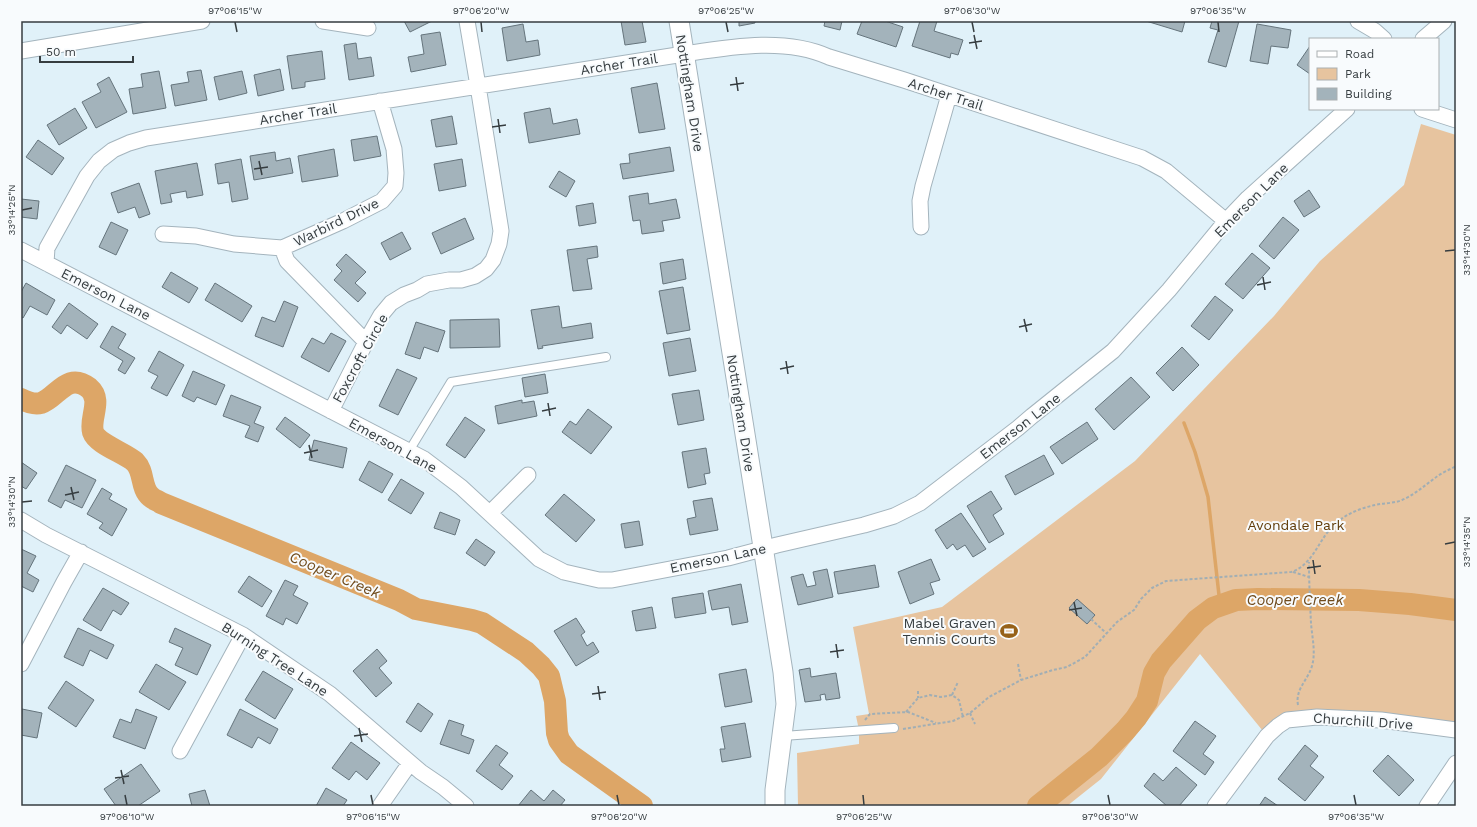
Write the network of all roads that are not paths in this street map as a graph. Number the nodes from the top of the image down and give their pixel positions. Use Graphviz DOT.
graph roads {
  1 [pos="202,21"];
  2 [pos="322,21"];
  3 [pos="467,21"];
  4 [pos="679,21"];
  5 [pos="1358,21"];
  6 [pos="1444,21"];
  7 [pos="368,28"];
  8 [pos="1383,38"];
  9 [pos="1424,38"];
  10 [pos="21,51"];
  11 [pos="684,54"];
  12 [pos="478,86"];
  13 [pos="949,95"];
  14 [pos="380,101"];
  15 [pos="1346,110"];
  16 [pos="1425,110"];
  17 [pos="1456,120"];
  18 [pos="1226,221"];
  19 [pos="921,227"];
  20 [pos="163,234"];
  21 [pos="282,248"];
  22 [pos="21,250"];
  23 [pos="46,263"];
  24 [pos="366,342"];
  25 [pos="606,357"];
  26 [pos="331,411"];
  27 [pos="409,451"];
  28 [pos="528,475"];
  29 [pos="490,513"];
  30 [pos="21,520"];
  31 [pos="763,549"];
  32 [pos="81,552"];
  33 [pos="243,635"];
  34 [pos="21,664"];
  35 [pos="894,728"];
  36 [pos="1456,730"];
  37 [pos="783,736"];
  38 [pos="180,751"];
  39 [pos="410,763"];
  40 [pos="1456,763"];
  41 [pos="380,806"];
  42 [pos="466,806"];
  43 [pos="776,806"];
  44 [pos="1215,806"];
  45 [pos="1427,806"];
  1 -- 10 [label="street"];
  2 -- 7 [label="street"];
  3 -- 12 [label="street, Foxcroft Circle"];
  4 -- 11 [label="street, Nottingham Drive"];
  5 -- 8 [label="street"];
  6 -- 9 [label="street"];
  11 -- 12 [label="street, Archer Trail"];
  11 -- 13 [label="street, Archer Trail"];
  11 -- 31 [label="street, Nottingham Drive"];
  12 -- 14 [label="street, Archer Trail"];
  12 -- 24 [label="street, Foxcroft Circle"];
  13 -- 18 [label="street, Archer Trail"];
  13 -- 19 [label="street"];
  14 -- 21 [label="street, Warbird Drive"];
  14 -- 23 [label="street, Archer Trail"];
  15 -- 18 [label="street, Emerson Lane"];
  16 -- 17 [label="street"];
  18 -- 31 [label="street, Emerson Lane"];
  20 -- 21 [label="street, Warbird Drive"];
  21 -- 24 [label="street, Warbird Drive"];
  22 -- 23 [label="street, Emerson Lane"];
  23 -- 26 [label="street, Emerson Lane"];
  24 -- 26 [label="street, Foxcroft Circle"];
  25 -- 27 [label="lane"];
  26 -- 27 [label="street, Emerson Lane"];
  27 -- 29 [label="street, Emerson Lane"];
  28 -- 29 [label="street"];
  29 -- 31 [label="street, Emerson Lane"];
  30 -- 32 [label="street, Burning Tree Lane"];
  31 -- 37 [label="street, Nottingham Drive"];
  32 -- 33 [label="street, Burning Tree Lane"];
  32 -- 34 [label="street"];
  33 -- 38 [label="street"];
  33 -- 39 [label="street, Burning Tree Lane"];
  35 -- 37 [label="lane"];
  36 -- 44 [label="street, Churchill Drive"];
  37 -- 43 [label="street, Nottingham Drive"];
  39 -- 41 [label="street"];
  39 -- 42 [label="street, Burning Tree Lane"];
  40 -- 45 [label="street"];
}
